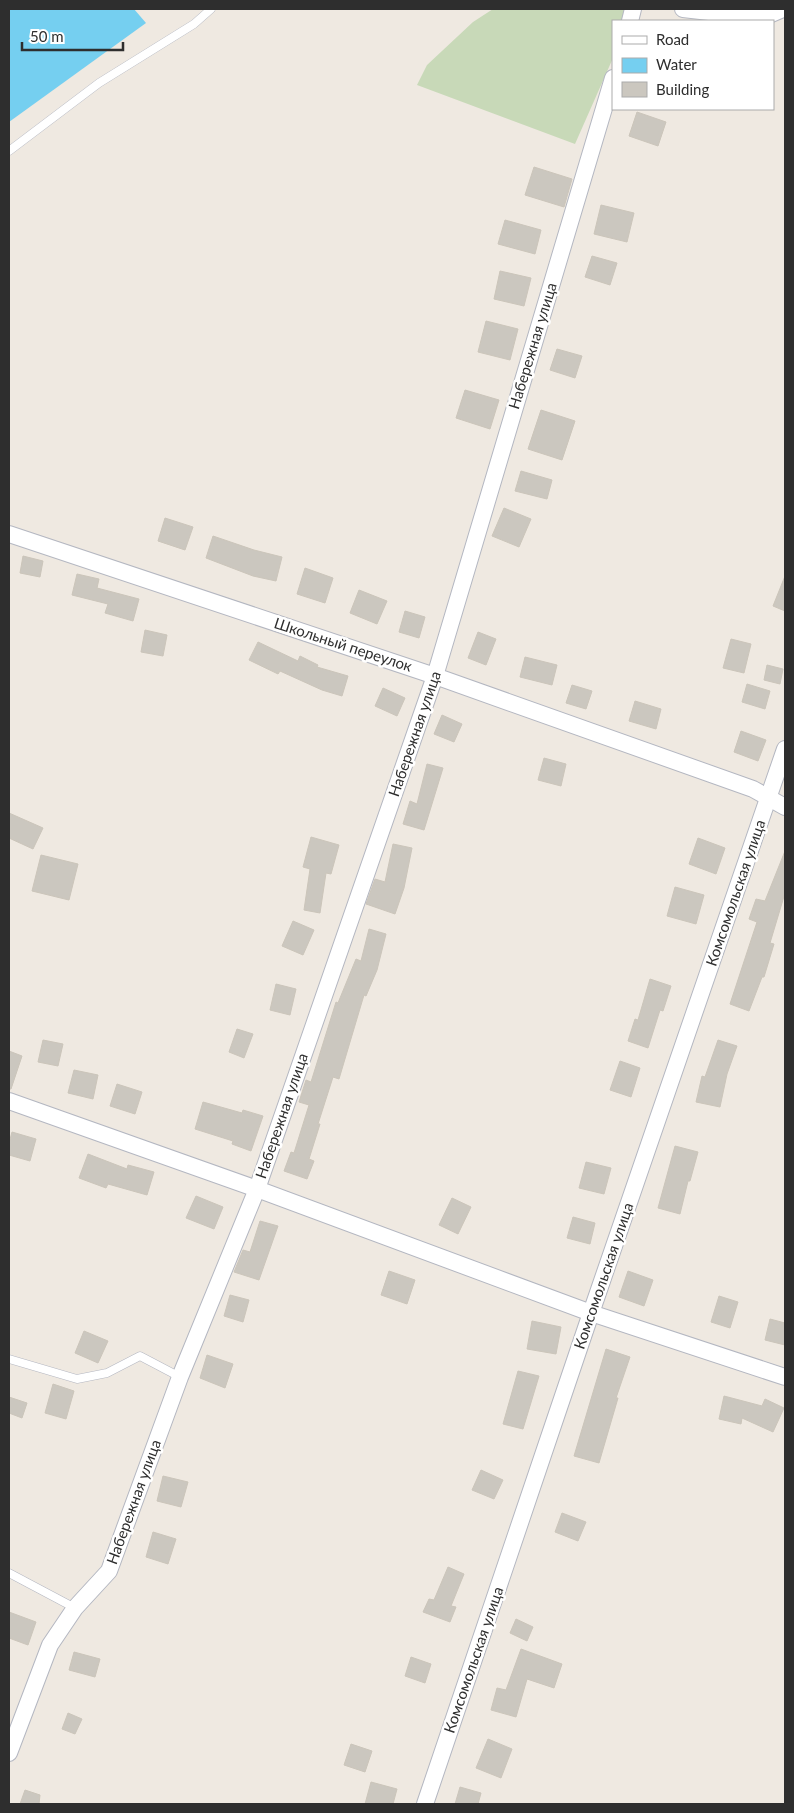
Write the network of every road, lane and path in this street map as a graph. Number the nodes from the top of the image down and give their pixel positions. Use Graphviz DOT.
graph roads {
  1 [pos="211,9"];
  2 [pos="683,9"];
  3 [pos="783,9"];
  4 [pos="612,81"];
  5 [pos="9,151"];
  6 [pos="9,534"];
  7 [pos="436,676"];
  8 [pos="785,749"];
  9 [pos="769,798"];
  10 [pos="785,807"];
  11 [pos="9,1101"];
  12 [pos="257,1189"];
  13 [pos="591,1313"];
  14 [pos="9,1359"];
  15 [pos="180,1377"];
  16 [pos="785,1377"];
  17 [pos="9,1573"];
  18 [pos="75,1608"];
  19 [pos="9,1753"];
  20 [pos="425,1804"];
  1 -- 5 [label="lane"];
  2 -- 3 [label="street"];
  4 -- 7 [label="street, Набережная улица"];
  6 -- 7 [label="street, Школьный переулок"];
  7 -- 9 [label="street, Школьный переулок"];
  7 -- 12 [label="street, Набережная улица"];
  8 -- 9 [label="street, Комсомольская улица"];
  9 -- 10 [label="street, Школьный переулок"];
  9 -- 13 [label="street, Комсомольская улица"];
  11 -- 12 [label="street"];
  12 -- 13 [label="street"];
  12 -- 15 [label="street, Набережная улица"];
  13 -- 16 [label="street"];
  13 -- 20 [label="street, Комсомольская улица"];
  14 -- 15 [label="lane"];
  15 -- 18 [label="street, Набережная улица"];
  17 -- 18 [label="lane"];
  18 -- 19 [label="street, Набережная улица"];
}
